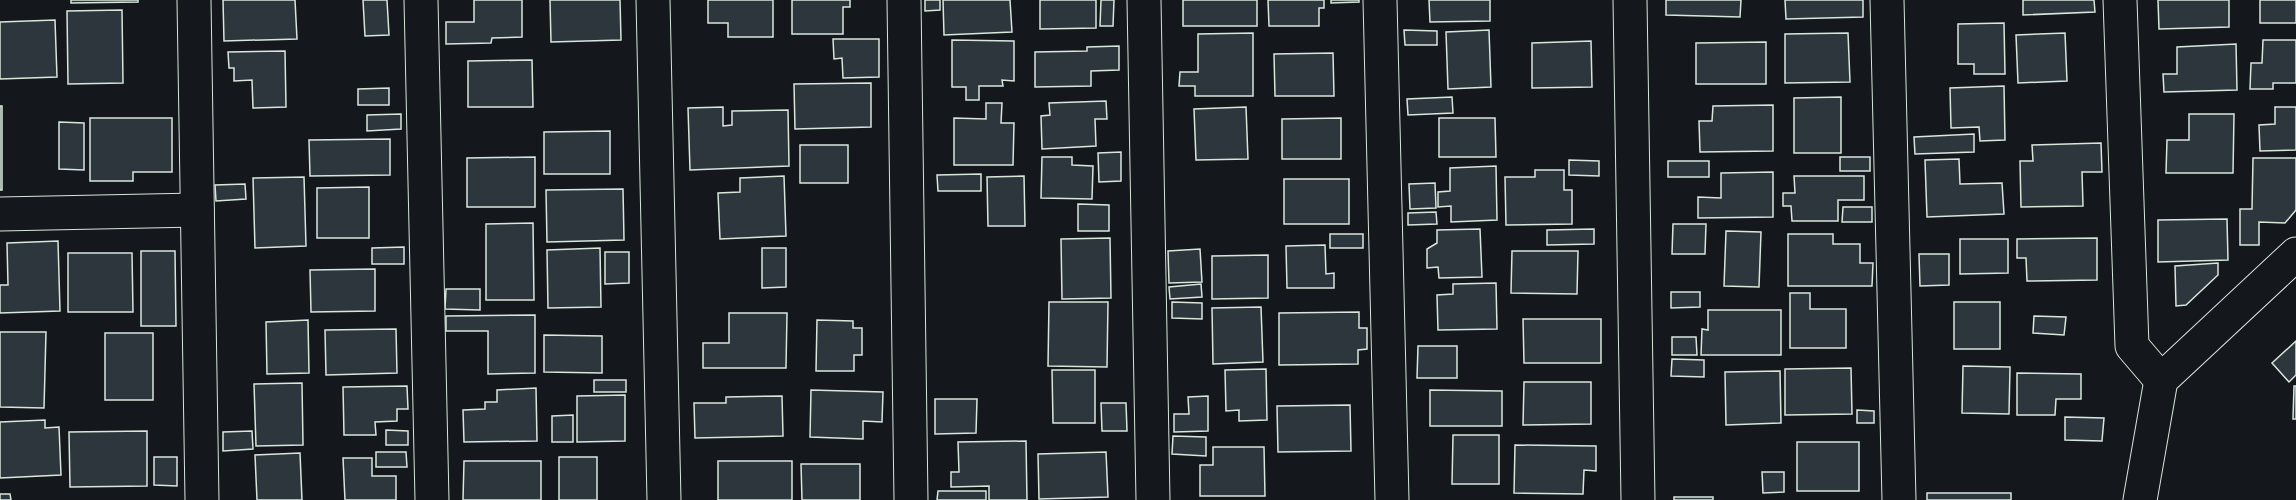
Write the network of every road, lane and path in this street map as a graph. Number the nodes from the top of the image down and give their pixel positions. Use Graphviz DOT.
graph roads {
  1 [pos="194,0"];
  2 [pos="420,0"];
  3 [pos="653,0"];
  4 [pos="904,0"];
  5 [pos="1144,0"];
  6 [pos="1380,0"];
  7 [pos="1630,0"];
  8 [pos="1887,0"];
  9 [pos="2120,0"];
  10 [pos="197,210"];
  11 [pos="0,214"];
  12 [pos="2296,254"];
  13 [pos="2161,380"];
  14 [pos="202,500"];
  15 [pos="432,500"];
  16 [pos="664,500"];
  17 [pos="911,500"];
  18 [pos="1153,500"];
  19 [pos="1392,500"];
  20 [pos="1638,500"];
  21 [pos="1899,500"];
  22 [pos="2140,500"];
  1 -- 10 [label="street"];
  2 -- 15 [label="street"];
  3 -- 16 [label="street"];
  4 -- 17 [label="street"];
  5 -- 18 [label="street"];
  6 -- 19 [label="street"];
  7 -- 20 [label="street"];
  8 -- 21 [label="street"];
  9 -- 13 [label="street"];
  10 -- 11 [label="street"];
  10 -- 14 [label="street"];
  12 -- 13 [label="street"];
  13 -- 22 [label="street"];
}
